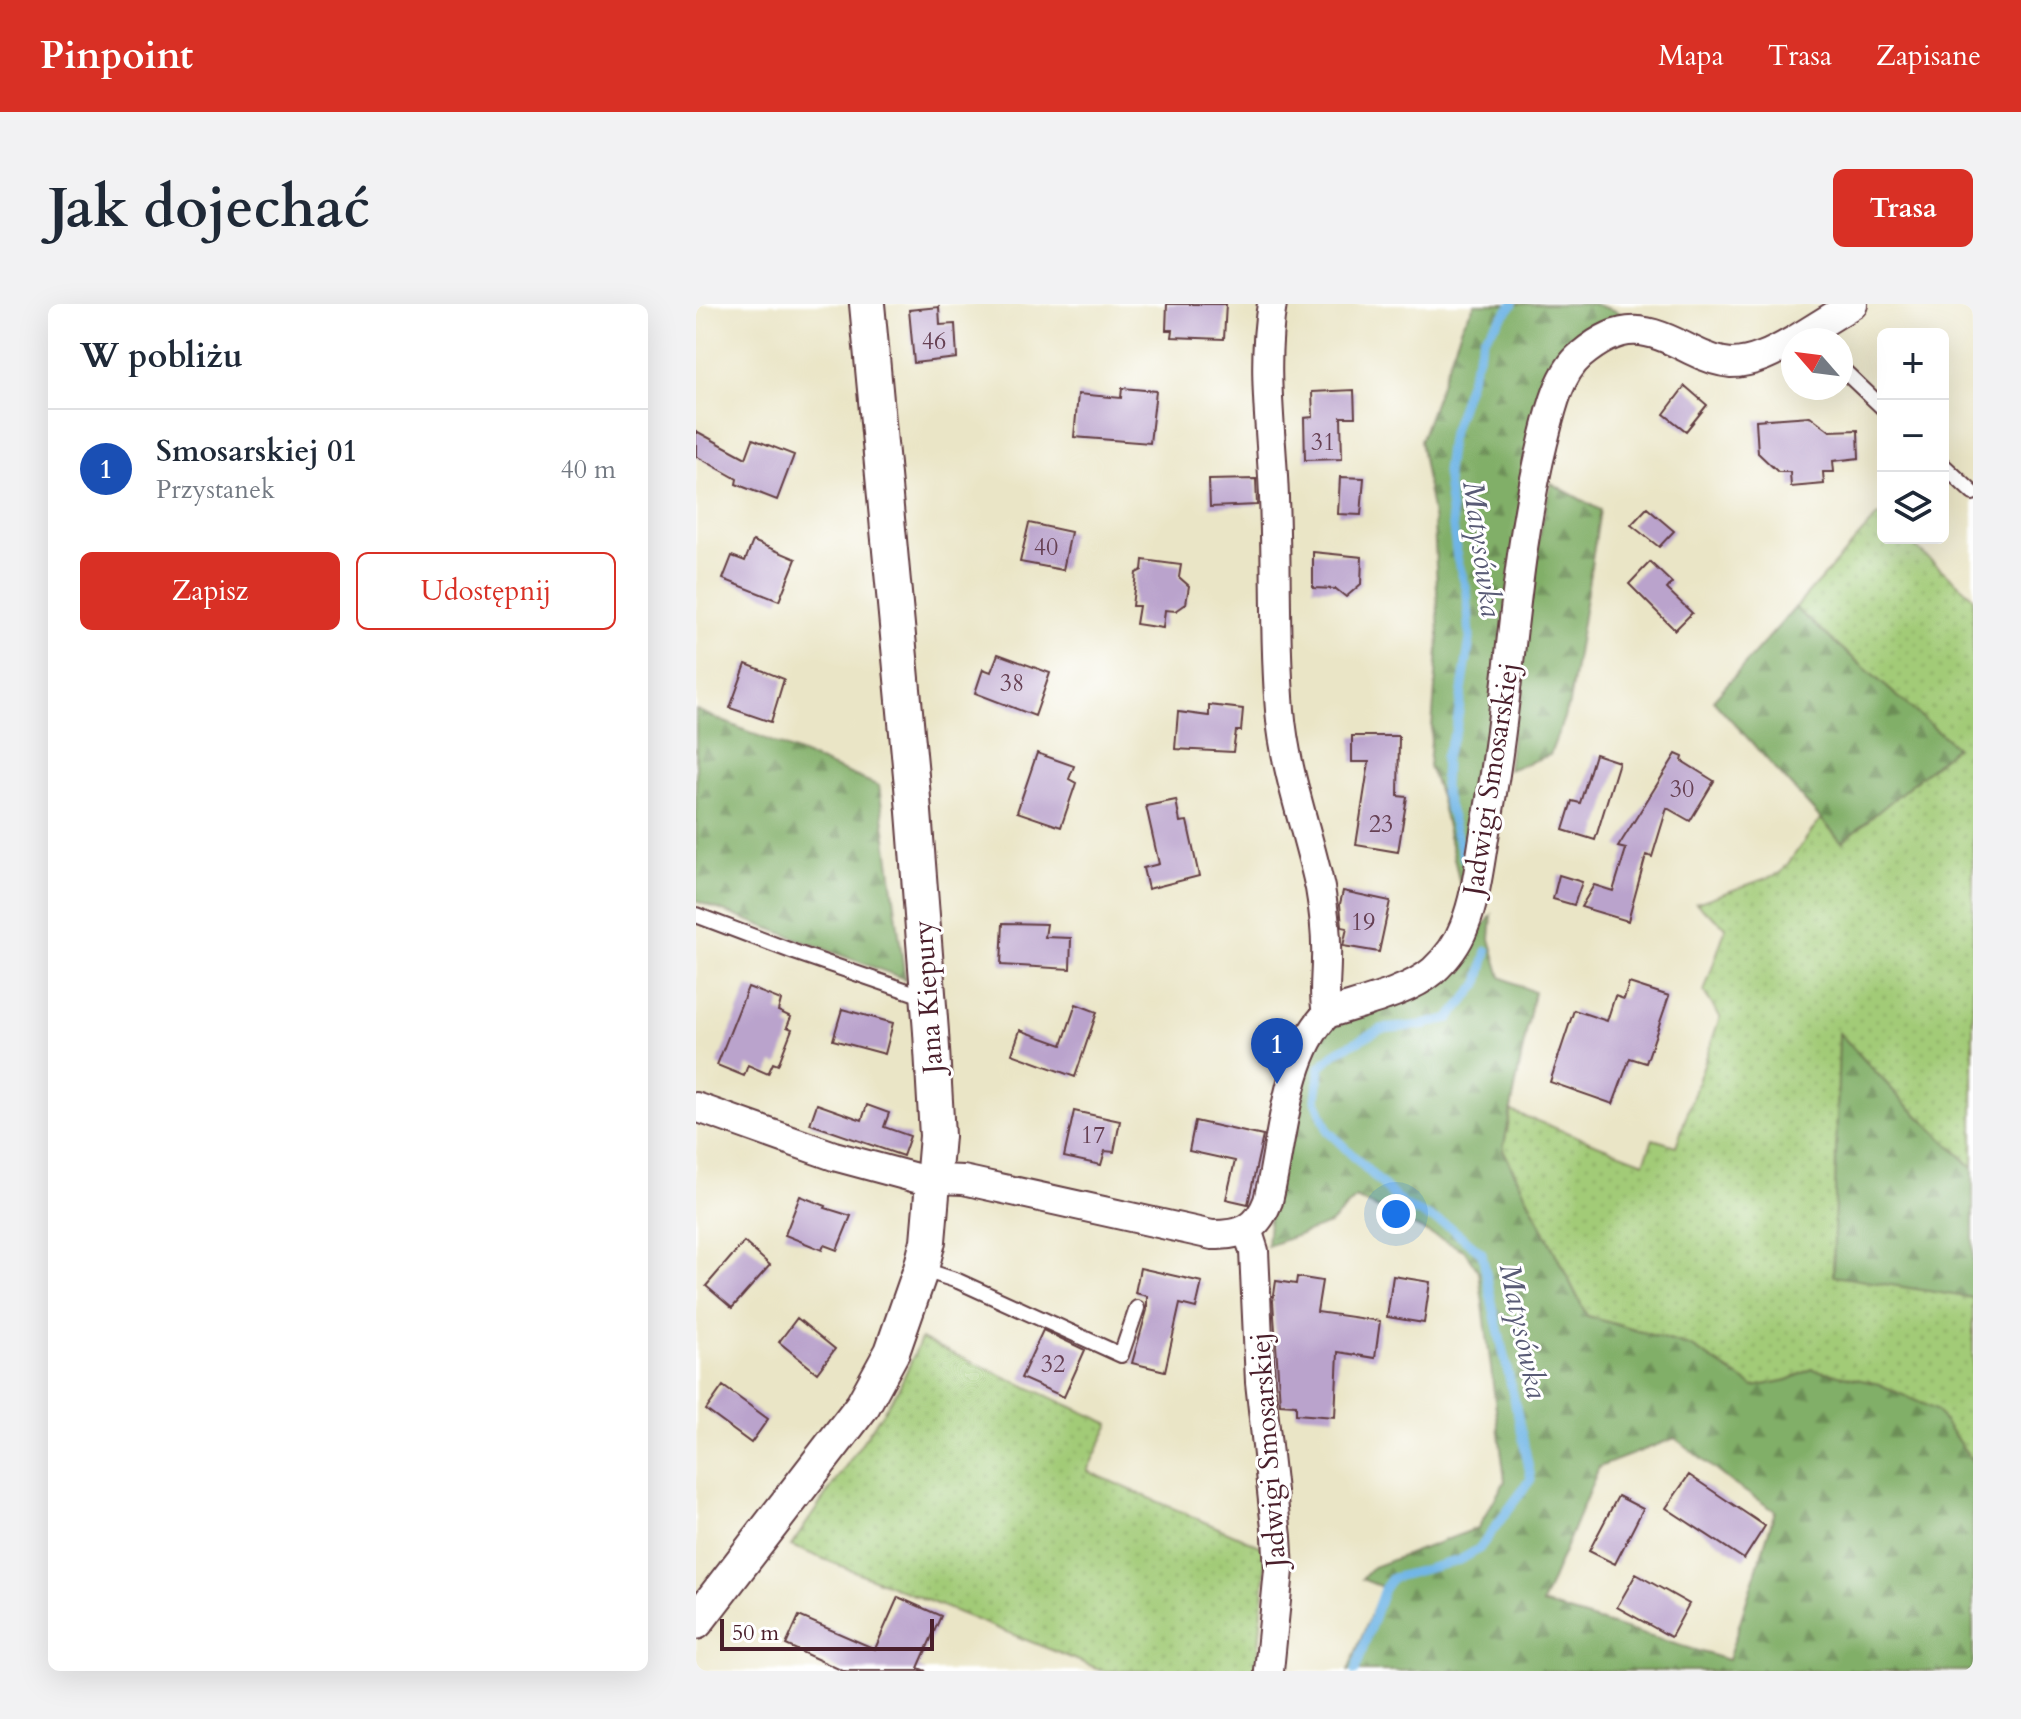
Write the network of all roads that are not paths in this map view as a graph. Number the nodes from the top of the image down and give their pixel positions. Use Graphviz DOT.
graph roads {
  1 [pos="867,304"];
  2 [pos="1272,304"];
  3 [pos="1853,304"];
  4 [pos="1829,328"];
  5 [pos="1781,347"];
  6 [pos="1853,379"];
  7 [pos="1877,402"];
  8 [pos="1949,471"];
  9 [pos="1973,493"];
  10 [pos="696,915"];
  11 [pos="929,998"];
  12 [pos="1327,1014"];
  13 [pos="696,1107"];
  14 [pos="935,1180"];
  15 [pos="1247,1229"];
  16 [pos="921,1269"];
  17 [pos="1137,1308"];
  18 [pos="696,1622"];
  19 [pos="1269,1671"];
  1 -- 11 [label="street, Jana Kiepury"];
  2 -- 12 [label="street"];
  3 -- 4 [label="street"];
  5 -- 12 [label="street, Jadwigi Smosarskiej"];
  6 -- 7 [label="lane"];
  8 -- 9 [label="lane"];
  10 -- 11 [label="lane"];
  11 -- 14 [label="street, Jana Kiepury"];
  12 -- 15 [label="street"];
  13 -- 14 [label="street"];
  14 -- 15 [label="street"];
  14 -- 16 [label="street, Jana Kiepury"];
  15 -- 19 [label="street, Jadwigi Smosarskiej"];
  16 -- 17 [label="lane"];
  16 -- 18 [label="street, Jana Kiepury"];
}
